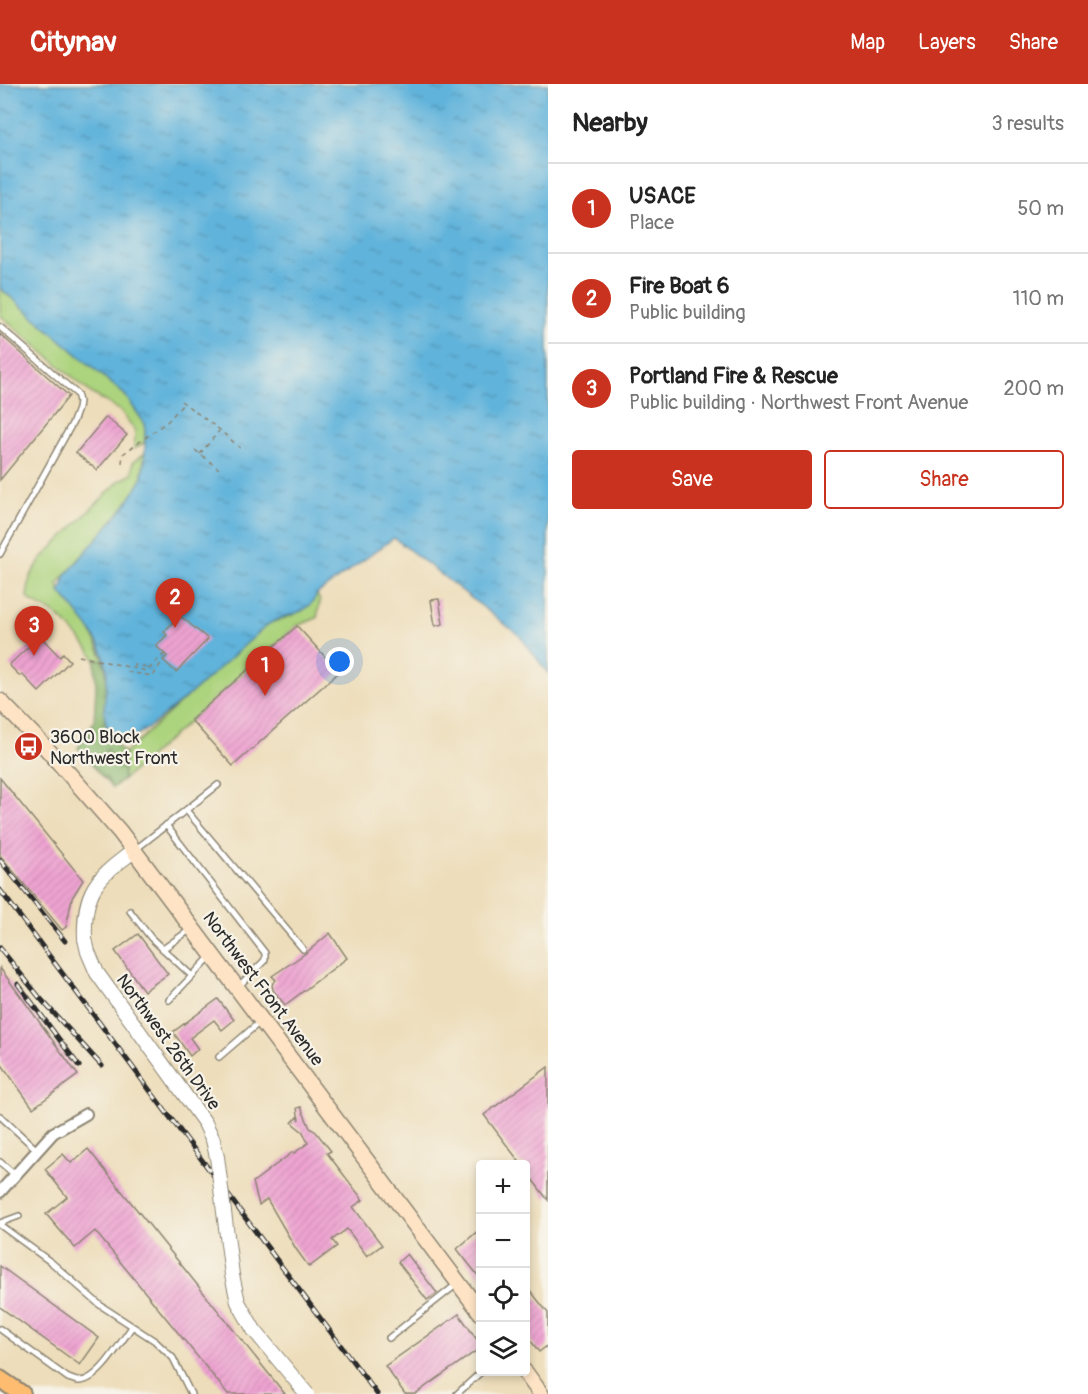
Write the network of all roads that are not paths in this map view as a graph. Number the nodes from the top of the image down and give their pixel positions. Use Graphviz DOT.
graph roads {
  1 [pos="0,327"];
  2 [pos="0,554"];
  3 [pos="0,701"];
  4 [pos="218,786"];
  5 [pos="186,810"];
  6 [pos="166,825"];
  7 [pos="135,850"];
  8 [pos="130,910"];
  9 [pos="193,927"];
  10 [pos="163,949"];
  11 [pos="303,949"];
  12 [pos="213,954"];
  13 [pos="192,976"];
  14 [pos="238,987"];
  15 [pos="169,1000"];
  16 [pos="263,1020"];
  17 [pos="219,1057"];
  18 [pos="86,1114"];
  19 [pos="0,1116"];
  20 [pos="37,1150"];
  21 [pos="0,1162"];
  22 [pos="15,1175"];
  23 [pos="0,1192"];
  24 [pos="19,1216"];
  25 [pos="0,1224"];
  26 [pos="458,1283"];
  27 [pos="476,1308"];
  28 [pos="132,1327"];
  29 [pos="0,1329"];
  30 [pos="389,1338"];
  31 [pos="476,1376"];
  32 [pos="529,1376"];
  33 [pos="0,1379"];
  34 [pos="21,1394"];
  35 [pos="191,1394"];
  36 [pos="306,1394"];
  37 [pos="457,1394"];
  38 [pos="542,1394"];
  1 -- 2 [label="lane"];
  3 -- 7 [label="main road, Northwest Front Avenue"];
  4 -- 5 [label="lane"];
  5 -- 6 [label="lane"];
  5 -- 11 [label="lane"];
  6 -- 7 [label="lane"];
  6 -- 14 [label="lane"];
  7 -- 9 [label="main road, Northwest Front Avenue"];
  7 -- 36 [label="street, Northwest 26th Drive, bridge"];
  8 -- 10 [label="lane"];
  9 -- 10 [label="lane"];
  9 -- 12 [label="main road, Northwest Front Avenue"];
  10 -- 13 [label="lane"];
  12 -- 13 [label="lane"];
  12 -- 14 [label="main road, Northwest Front Avenue"];
  13 -- 15 [label="lane"];
  14 -- 16 [label="main road, Northwest Front Avenue"];
  16 -- 17 [label="lane"];
  16 -- 26 [label="main road, Northwest Front Avenue"];
  18 -- 20 [label="street"];
  19 -- 20 [label="lane"];
  20 -- 22 [label="street"];
  21 -- 22 [label="lane"];
  22 -- 23 [label="street"];
  24 -- 25 [label="lane"];
  25 -- 28 [label="lane"];
  26 -- 27 [label="main road, Northwest Front Avenue"];
  26 -- 30 [label="lane"];
  28 -- 29 [label="lane"];
  28 -- 35 [label="lane"];
  31 -- 37 [label="lane"];
  32 -- 38 [label="main road"];
  33 -- 34 [label="highway"];
}
